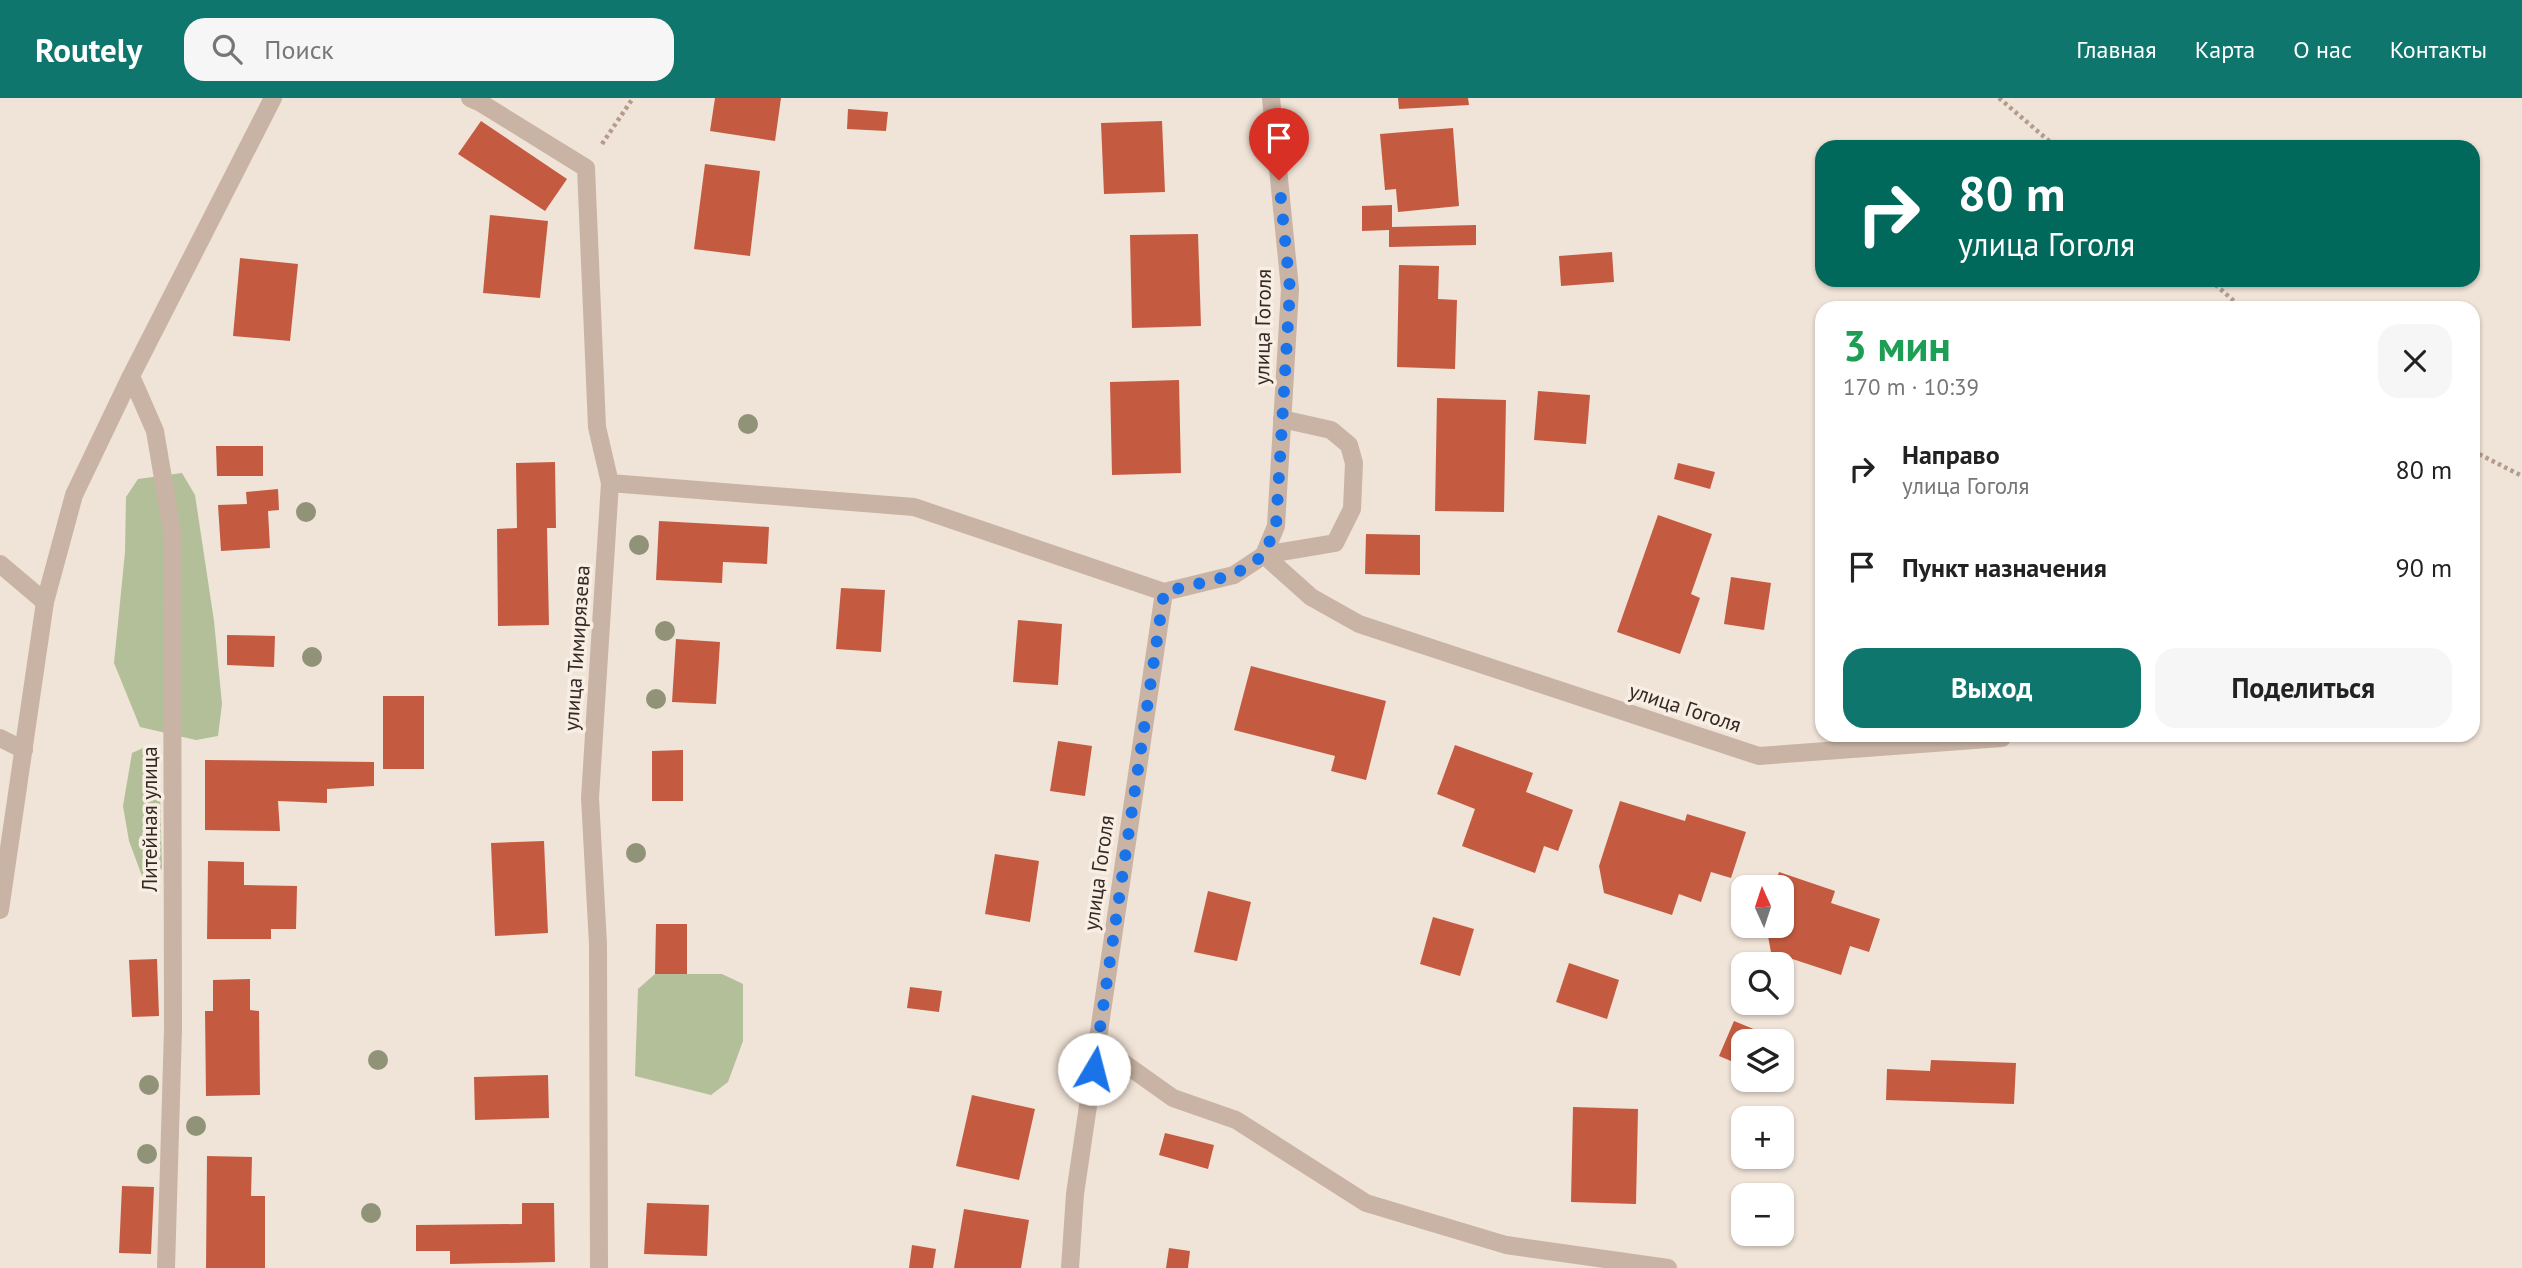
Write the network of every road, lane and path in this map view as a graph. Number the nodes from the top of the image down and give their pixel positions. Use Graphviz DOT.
graph roads {
  1 [pos="273,98"];
  2 [pos="470,98"];
  3 [pos="633,98"];
  4 [pos="1271,98"];
  5 [pos="1999,98"];
  6 [pos="2048,140"];
  7 [pos="586,168"];
  8 [pos="2218,287"];
  9 [pos="2234,301"];
  10 [pos="131,376"];
  11 [pos="1282,419"];
  12 [pos="2480,454"];
  13 [pos="2522,475"];
  14 [pos="610,483"];
  15 [pos="1264,555"];
  16 [pos="0,564"];
  17 [pos="1164,592"];
  18 [pos="45,602"];
  19 [pos="0,738"];
  20 [pos="1948,742"];
  21 [pos="24,750"];
  22 [pos="0,910"];
  23 [pos="1097,1044"];
  24 [pos="166,1268"];
  25 [pos="599,1268"];
  26 [pos="1070,1268"];
  27 [pos="1668,1268"];
  1 -- 10 [label="street"];
  2 -- 7 [label="street"];
  3 -- 7 [label="path"];
  4 -- 11 [label="street, улица Гоголя"];
  5 -- 6 [label="path"];
  7 -- 14 [label="street, улица Тимирязева"];
  8 -- 9 [label="path"];
  10 -- 18 [label="street"];
  10 -- 24 [label="street, Литейная улица"];
  11 -- 15 [label="street, улица Гоголя"];
  11 -- 15 [label="street"];
  12 -- 13 [label="path"];
  14 -- 17 [label="street"];
  14 -- 25 [label="street, улица Тимирязева"];
  15 -- 17 [label="street"];
  15 -- 20 [label="street, улица Гоголя"];
  16 -- 18 [label="street"];
  17 -- 23 [label="street, улица Гоголя"];
  18 -- 21 [label="street"];
  19 -- 21 [label="street"];
  21 -- 22 [label="street"];
  23 -- 26 [label="street, улица Гоголя"];
  23 -- 27 [label="street"];
}
